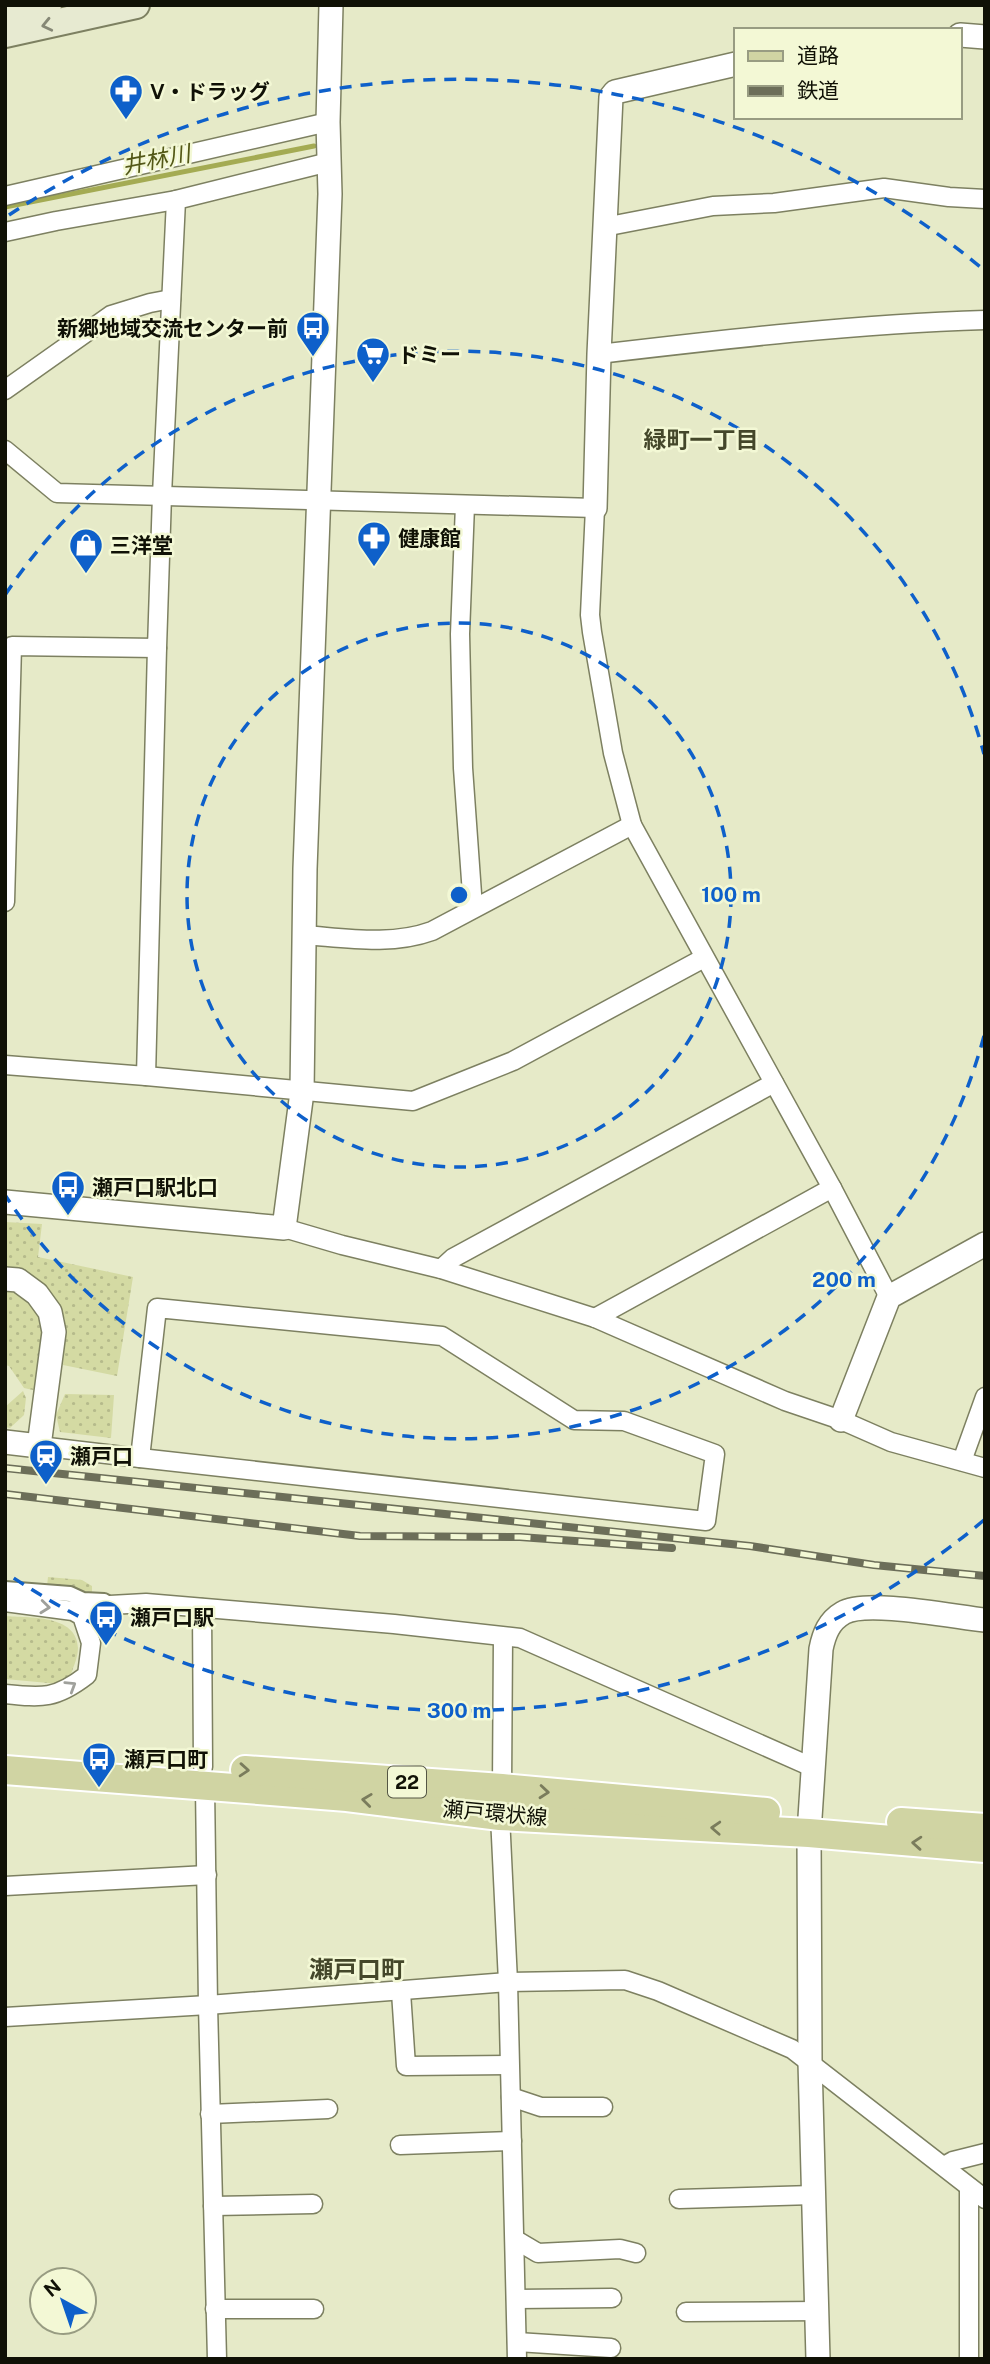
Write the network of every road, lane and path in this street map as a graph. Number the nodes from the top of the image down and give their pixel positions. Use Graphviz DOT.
graph roads {
  1 [pos="48,5"];
  2 [pos="136,5"];
  3 [pos="331,5"];
  4 [pos="5,15"];
  5 [pos="5,34"];
  6 [pos="962,35"];
  7 [pos="985,37"];
  8 [pos="734,64"];
  9 [pos="328,122"];
  10 [pos="329,162"];
  11 [pos="5,196"];
  12 [pos="985,199"];
  13 [pos="176,200"];
  14 [pos="604,227"];
  15 [pos="5,232"];
  16 [pos="171,299"];
  17 [pos="985,320"];
  18 [pos="599,354"];
  19 [pos="5,390"];
  20 [pos="5,450"];
  21 [pos="162,495"];
  22 [pos="318,501"];
  23 [pos="465,505"];
  24 [pos="595,508"];
  25 [pos="9,643"];
  26 [pos="157,648"];
  27 [pos="632,825"];
  28 [pos="6,857"];
  29 [pos="5,902"];
  30 [pos="473,908"];
  31 [pos="303,936"];
  32 [pos="705,958"];
  33 [pos="5,1066"];
  34 [pos="146,1076"];
  35 [pos="774,1083"];
  36 [pos="302,1091"];
  37 [pos="832,1188"];
  38 [pos="5,1202"];
  39 [pos="284,1228"];
  40 [pos="985,1244"];
  41 [pos="440,1269"];
  42 [pos="5,1279"];
  43 [pos="889,1297"];
  44 [pos="595,1318"];
  45 [pos="985,1397"];
  46 [pos="841,1420"];
  47 [pos="5,1442"];
  48 [pos="39,1446"];
  49 [pos="140,1458"];
  50 [pos="962,1461"];
  51 [pos="985,1468"];
  52 [pos="5,1589"];
  53 [pos="5,1602"];
  54 [pos="110,1605"];
  55 [pos="202,1608"];
  56 [pos="82,1616"];
  57 [pos="985,1620"];
  58 [pos="503,1637"];
  59 [pos="5,1694"];
  60 [pos="5,1751"];
  61 [pos="814,1768"];
  62 [pos="5,1770"];
  63 [pos="204,1777"];
  64 [pos="501,1802"];
  65 [pos="809,1825"];
  66 [pos="985,1828"];
  67 [pos="985,1848"];
  68 [pos="207,1875"];
  69 [pos="5,1886"];
  70 [pos="508,1982"];
  71 [pos="401,1992"];
  72 [pos="208,2006"];
  73 [pos="5,2017"];
  74 [pos="810,2062"];
  75 [pos="509,2065"];
  76 [pos="511,2097"];
  77 [pos="603,2107"];
  78 [pos="328,2109"];
  79 [pos="210,2114"];
  80 [pos="512,2141"];
  81 [pos="400,2145"];
  82 [pos="985,2152"];
  83 [pos="944,2166"];
  84 [pos="969,2186"];
  85 [pos="813,2195"];
  86 [pos="679,2199"];
  87 [pos="985,2199"];
  88 [pos="313,2204"];
  89 [pos="213,2206"];
  90 [pos="516,2240"];
  91 [pos="636,2253"];
  92 [pos="612,2298"];
  93 [pos="516,2299"];
  94 [pos="215,2309"];
  95 [pos="314,2309"];
  96 [pos="818,2311"];
  97 [pos="686,2312"];
  98 [pos="611,2348"];
  99 [pos="517,2350"];
  100 [pos="217,2359"];
  101 [pos="818,2359"];
  102 [pos="969,2359"];
  1 -- 4 [label="main road"];
  2 -- 5 [label="main road, one-way"];
  3 -- 9 [label="street"];
  6 -- 7 [label="street"];
  8 -- 14 [label="street"];
  9 -- 10 [label="street"];
  9 -- 11 [label="street"];
  10 -- 13 [label="street"];
  10 -- 22 [label="street"];
  12 -- 14 [label="street"];
  13 -- 15 [label="street"];
  13 -- 16 [label="street"];
  14 -- 18 [label="street"];
  16 -- 19 [label="street"];
  16 -- 21 [label="street"];
  17 -- 18 [label="street"];
  18 -- 24 [label="street"];
  20 -- 21 [label="street"];
  21 -- 22 [label="street"];
  21 -- 26 [label="street"];
  22 -- 23 [label="street"];
  22 -- 31 [label="street"];
  23 -- 24 [label="street"];
  23 -- 30 [label="street"];
  24 -- 27 [label="street"];
  25 -- 26 [label="street"];
  25 -- 28 [label="street"];
  26 -- 34 [label="street"];
  27 -- 30 [label="street"];
  27 -- 32 [label="street"];
  28 -- 29 [label="street"];
  30 -- 31 [label="street"];
  31 -- 36 [label="street"];
  32 -- 35 [label="street"];
  32 -- 36 [label="street"];
  33 -- 34 [label="street"];
  34 -- 36 [label="street"];
  35 -- 37 [label="street"];
  35 -- 41 [label="street"];
  36 -- 39 [label="street"];
  37 -- 43 [label="street"];
  37 -- 44 [label="street"];
  38 -- 39 [label="street"];
  39 -- 41 [label="street"];
  40 -- 43 [label="street"];
  41 -- 44 [label="street"];
  42 -- 48 [label="street"];
  43 -- 46 [label="street"];
  44 -- 46 [label="street"];
  45 -- 50 [label="street"];
  46 -- 50 [label="street"];
  47 -- 48 [label="street"];
  48 -- 49 [label="street"];
  49 -- 49 [label="street"];
  50 -- 51 [label="street"];
  52 -- 54 [label="street"];
  53 -- 56 [label="street, one-way"];
  54 -- 55 [label="street"];
  54 -- 56 [label="street"];
  55 -- 58 [label="street"];
  55 -- 63 [label="street"];
  59 -- 56 [label="street, one-way"];
  57 -- 61 [label="street"];
  58 -- 61 [label="street"];
  58 -- 64 [label="street"];
  60 -- 63 [label="main road, 瀬戸環状線 / 22"];
  61 -- 65 [label="street"];
  62 -- 63 [label="main road, 瀬戸環状線 / 22"];
  63 -- 64 [label="main road, 瀬戸環状線 / 22"];
  63 -- 68 [label="street"];
  64 -- 65 [label="main road, 瀬戸環状線 / 22"];
  64 -- 70 [label="street"];
  65 -- 66 [label="main road, 瀬戸環状線 / 22"];
  67 -- 65 [label="main road, 瀬戸環状線 / 22, one-way"];
  65 -- 74 [label="street"];
  68 -- 69 [label="street"];
  68 -- 72 [label="street"];
  70 -- 71 [label="street"];
  70 -- 74 [label="street"];
  70 -- 75 [label="street"];
  71 -- 72 [label="street"];
  71 -- 75 [label="street"];
  72 -- 73 [label="street"];
  72 -- 79 [label="street"];
  74 -- 83 [label="street"];
  74 -- 85 [label="street"];
  75 -- 76 [label="street"];
  76 -- 77 [label="street"];
  76 -- 80 [label="street"];
  78 -- 79 [label="street"];
  79 -- 89 [label="street"];
  80 -- 81 [label="street"];
  80 -- 90 [label="street"];
  82 -- 83 [label="street"];
  83 -- 84 [label="street"];
  84 -- 87 [label="street"];
  84 -- 102 [label="street"];
  85 -- 86 [label="street"];
  85 -- 96 [label="street"];
  88 -- 89 [label="street"];
  89 -- 94 [label="street"];
  90 -- 91 [label="street"];
  90 -- 93 [label="street"];
  92 -- 93 [label="street"];
  93 -- 99 [label="street"];
  94 -- 95 [label="street"];
  94 -- 100 [label="street"];
  96 -- 97 [label="street"];
  96 -- 101 [label="street"];
  98 -- 99 [label="street"];
}
